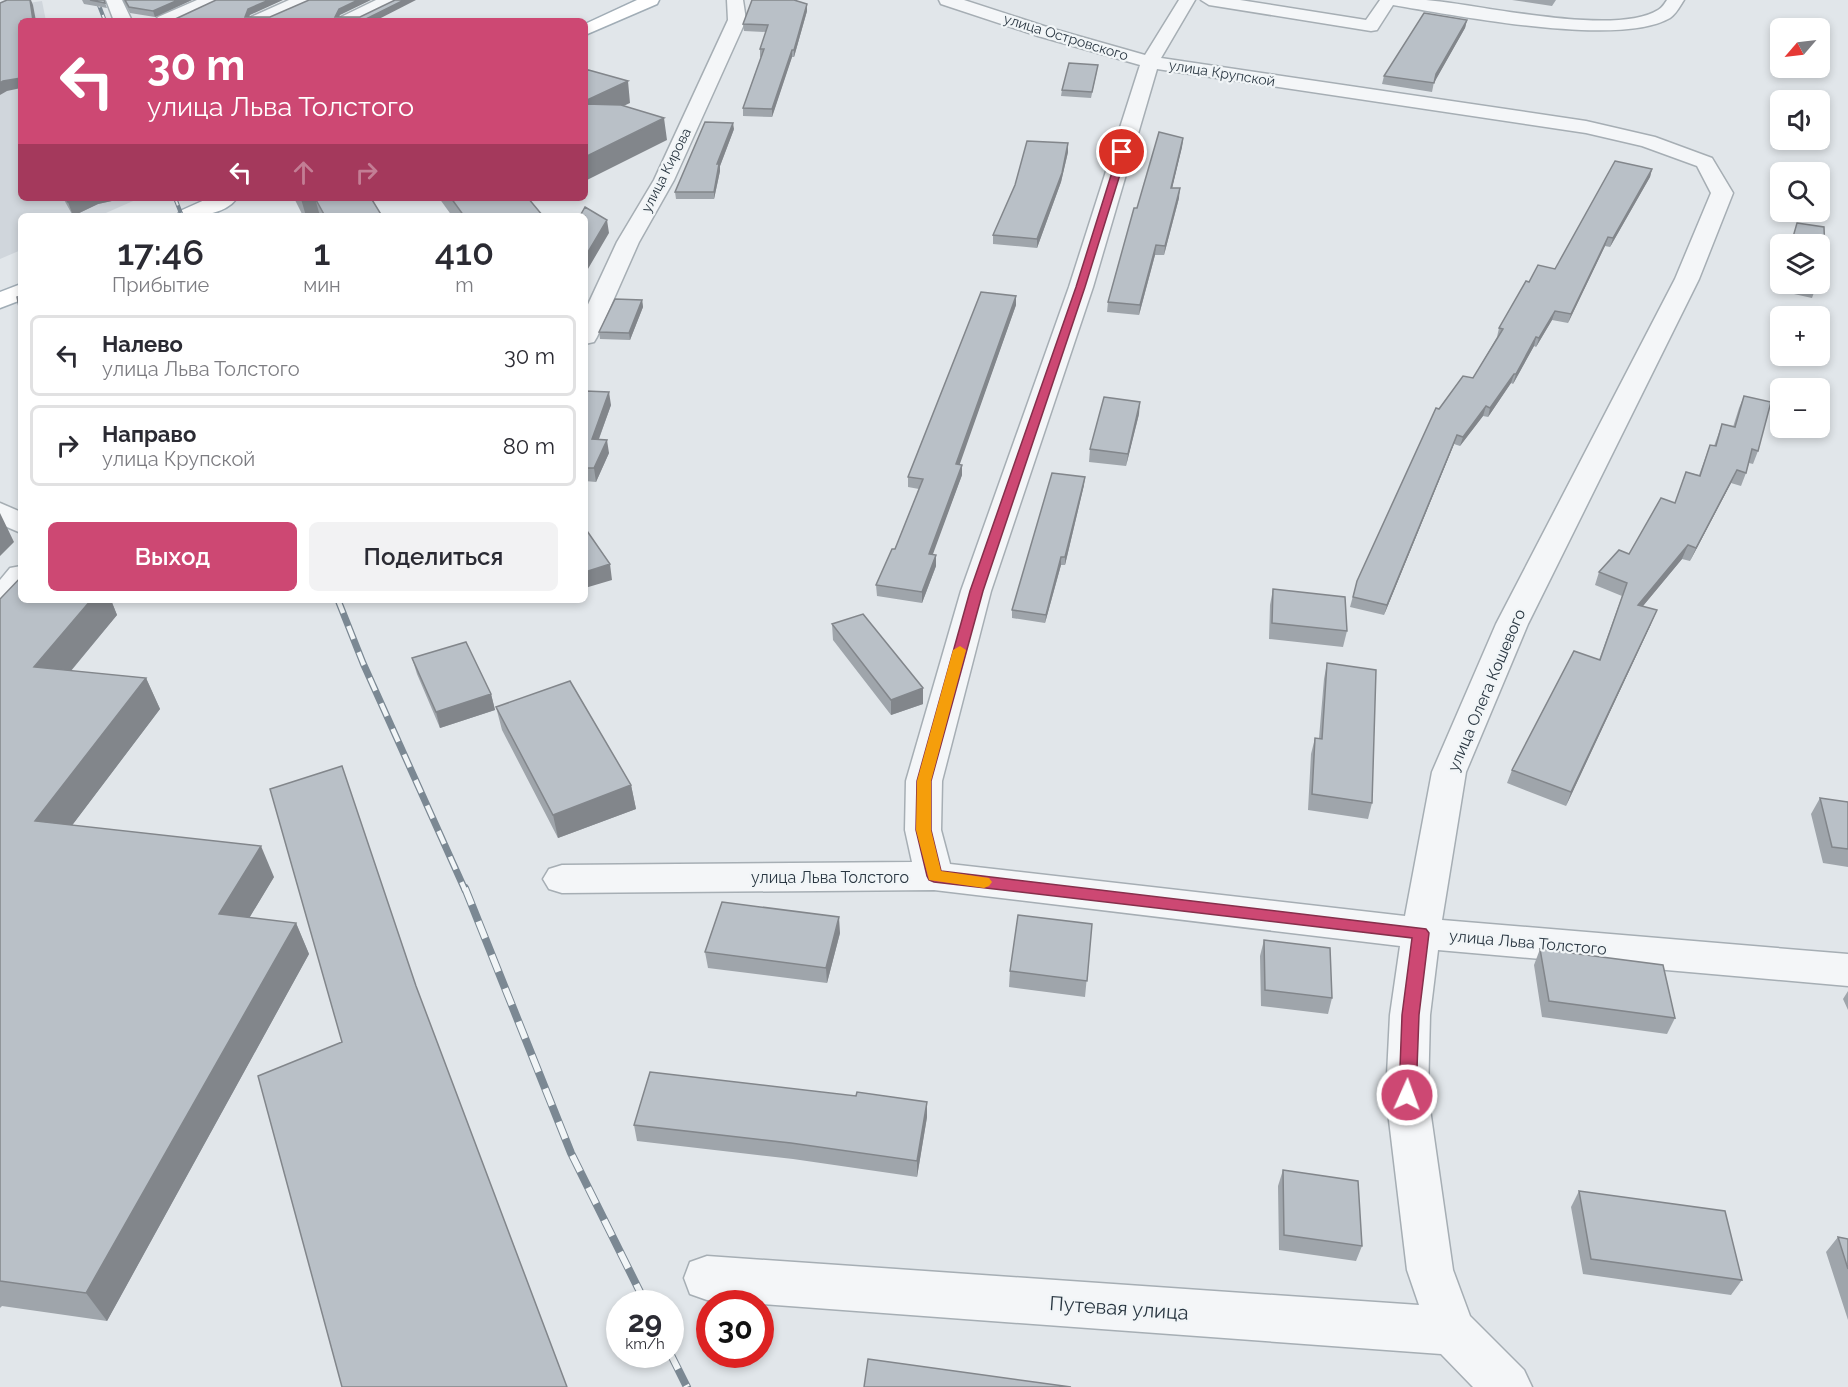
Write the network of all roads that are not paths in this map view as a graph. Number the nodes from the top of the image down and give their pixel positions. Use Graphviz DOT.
graph roads {
  1 [pos="211,0"];
  2 [pos="303,0"];
  3 [pos="389,0"];
  4 [pos="651,0"];
  5 [pos="735,0"];
  6 [pos="947,0"];
  7 [pos="1187,0"];
  8 [pos="1209,0"];
  9 [pos="1388,0"];
  10 [pos="1394,0"];
  11 [pos="1676,0"];
  12 [pos="116,1"];
  13 [pos="122,18"];
  14 [pos="171,18"];
  15 [pos="264,18"];
  16 [pos="353,18"];
  17 [pos="588,29"];
  18 [pos="1150,62"];
  19 [pos="1705,162"];
  20 [pos="220,201"];
  21 [pos="194,213"];
  22 [pos="18,292"];
  23 [pos="0,301"];
  24 [pos="588,330"];
  25 [pos="0,512"];
  26 [pos="18,522"];
  27 [pos="18,578"];
  28 [pos="0,598"];
  29 [pos="934,876"];
  30 [pos="562,879"];
  31 [pos="1421,933"];
  32 [pos="1848,970"];
  33 [pos="707,1278"];
  34 [pos="1452,1331"];
  35 [pos="1507,1387"];
  1 -- 14 [label="street"];
  2 -- 15 [label="street"];
  3 -- 16 [label="street"];
  4 -- 17 [label="main road"];
  5 -- 24 [label="street, улица Кирова"];
  6 -- 18 [label="street, улица Островского"];
  7 -- 18 [label="street"];
  8 -- 9 [label="street"];
  10 -- 11 [label="street"];
  12 -- 13 [label="street"];
  18 -- 19 [label="street, улица Крупской"];
  18 -- 29 [label="street, улица Крупской"];
  19 -- 31 [label="street, улица Олега Кошевого"];
  20 -- 21 [label="main road"];
  22 -- 23 [label="main road"];
  25 -- 26 [label="street"];
  27 -- 28 [label="street"];
  29 -- 30 [label="street, улица Льва Толстого"];
  29 -- 31 [label="street, улица Льва Толстого"];
  31 -- 32 [label="street, улица Льва Толстого"];
  31 -- 34 [label="street, улица Олега Кошевого"];
  33 -- 34 [label="street, Путевая улица"];
  34 -- 35 [label="street"];
}
